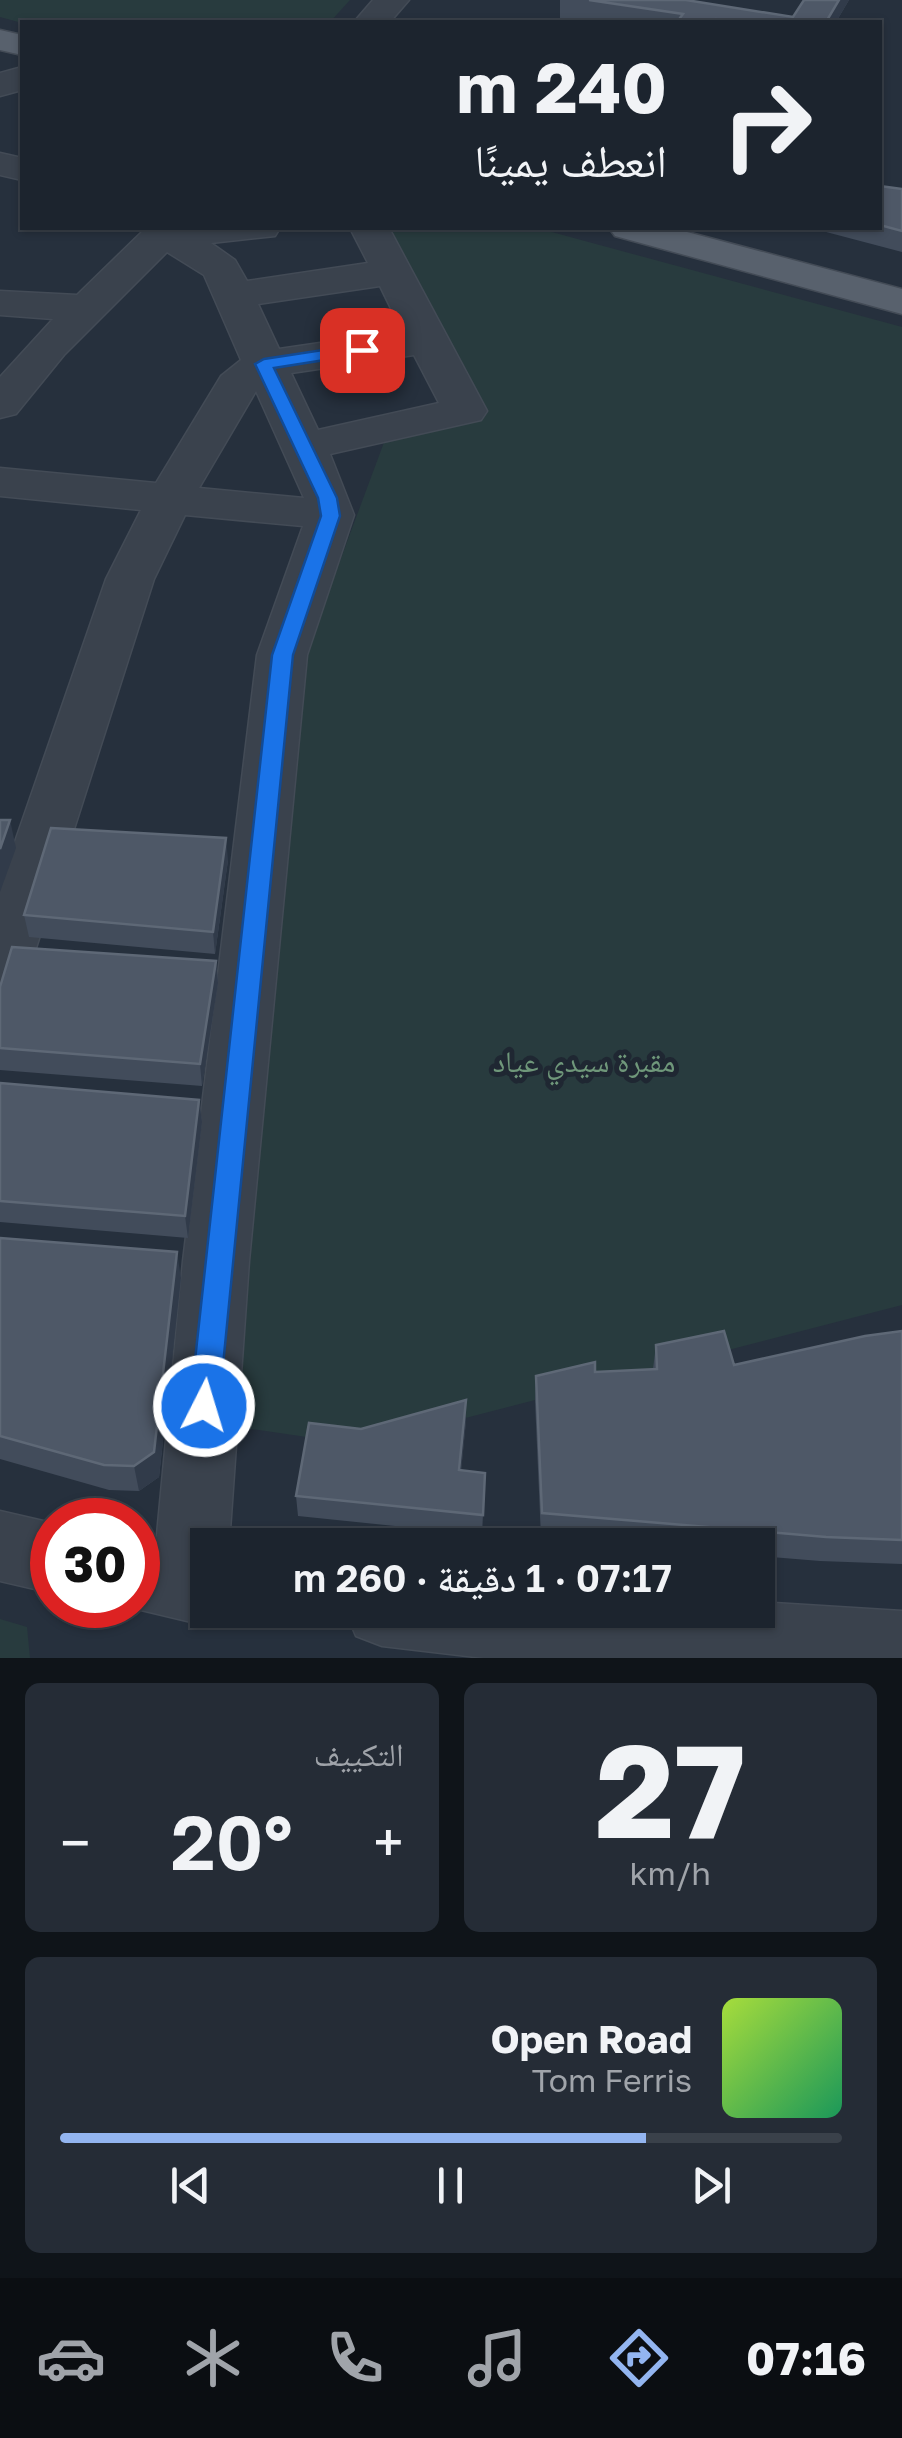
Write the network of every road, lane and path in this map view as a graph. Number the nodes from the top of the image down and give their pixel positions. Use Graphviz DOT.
graph roads {
  1 [pos="392,0"];
  2 [pos="374,20"];
  3 [pos="197,230"];
  4 [pos="371,230"];
  5 [pos="636,230"];
  6 [pos="721,230"];
  7 [pos="165,231"];
  8 [pos="393,272"];
  9 [pos="902,280"];
  10 [pos="237,295"];
  11 [pos="902,302"];
  12 [pos="0,303"];
  13 [pos="87,308"];
  14 [pos="429,340"];
  15 [pos="4,393"];
  16 [pos="283,408"];
  17 [pos="0,482"];
  18 [pos="169,500"];
  19 [pos="330,516"];
  20 [pos="22,836"];
  21 [pos="98,841"];
  22 [pos="208,848"];
  23 [pos="263,852"];
  24 [pos="62,958"];
  25 [pos="3,962"];
  26 [pos="194,966"];
  27 [pos="250,970"];
  28 [pos="0,1546"];
  29 [pos="30,1553"];
  30 [pos="178,1585"];
  31 [pos="528,1628"];
  32 [pos="674,1646"];
  33 [pos="902,1648"];
  1 -- 2 [label="street"];
  3 -- 7 [label="street"];
  4 -- 8 [label="street"];
  5 -- 11 [label="main road"];
  6 -- 9 [label="main road"];
  7 -- 10 [label="street"];
  7 -- 13 [label="street"];
  8 -- 10 [label="street"];
  8 -- 14 [label="street"];
  10 -- 16 [label="street"];
  12 -- 13 [label="street"];
  13 -- 15 [label="street"];
  14 -- 16 [label="street"];
  14 -- 16 [label="street"];
  16 -- 18 [label="street"];
  16 -- 19 [label="street"];
  17 -- 18 [label="street"];
  18 -- 19 [label="street"];
  18 -- 20 [label="street"];
  19 -- 23 [label="street"];
  20 -- 21 [label="street"];
  20 -- 25 [label="street"];
  22 -- 23 [label="street"];
  23 -- 27 [label="street"];
  24 -- 25 [label="street"];
  26 -- 27 [label="street"];
  27 -- 30 [label="street"];
  28 -- 29 [label="street"];
  31 -- 32 [label="street"];
  32 -- 33 [label="street"];
}
